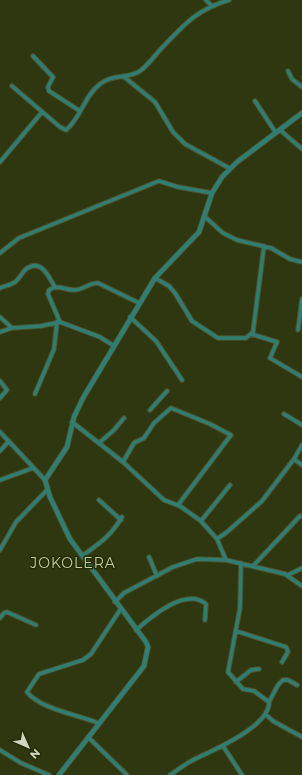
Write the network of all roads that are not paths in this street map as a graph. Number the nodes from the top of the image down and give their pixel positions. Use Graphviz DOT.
graph roads {
  1 [pos="206,0"];
  2 [pos="229,0"];
  3 [pos="211,5"];
  4 [pos="33,56"];
  5 [pos="288,71"];
  6 [pos="123,76"];
  7 [pos="12,86"];
  8 [pos="302,87"];
  9 [pos="255,100"];
  10 [pos="80,111"];
  11 [pos="42,112"];
  12 [pos="302,114"];
  13 [pos="278,131"];
  14 [pos="302,149"];
  15 [pos="0,162"];
  16 [pos="229,168"];
  17 [pos="212,193"];
  18 [pos="204,216"];
  19 [pos="264,246"];
  20 [pos="0,253"];
  21 [pos="302,262"];
  22 [pos="155,278"];
  23 [pos="55,287"];
  24 [pos="0,288"];
  25 [pos="302,299"];
  26 [pos="139,303"];
  27 [pos="0,317"];
  28 [pos="130,317"];
  29 [pos="58,322"];
  30 [pos="12,328"];
  31 [pos="298,330"];
  32 [pos="0,332"];
  33 [pos="251,334"];
  34 [pos="114,346"];
  35 [pos="302,377"];
  36 [pos="182,380"];
  37 [pos="0,381"];
  38 [pos="167,391"];
  39 [pos="35,394"];
  40 [pos="0,398"];
  41 [pos="150,410"];
  42 [pos="284,414"];
  43 [pos="124,418"];
  44 [pos="72,422"];
  45 [pos="302,425"];
  46 [pos="0,432"];
  47 [pos="10,441"];
  48 [pos="99,443"];
  49 [pos="302,445"];
  50 [pos="222,449"];
  51 [pos="0,451"];
  52 [pos="294,459"];
  53 [pos="123,462"];
  54 [pos="302,465"];
  55 [pos="33,468"];
  56 [pos="201,472"];
  57 [pos="0,480"];
  58 [pos="45,480"];
  59 [pos="230,484"];
  60 [pos="48,490"];
  61 [pos="99,500"];
  62 [pos="178,505"];
  63 [pos="300,516"];
  64 [pos="201,521"];
  65 [pos="217,539"];
  66 [pos="0,550"];
  67 [pos="82,556"];
  68 [pos="149,557"];
  69 [pos="226,560"];
  70 [pos="241,563"];
  71 [pos="253,566"];
  72 [pos="302,568"];
  73 [pos="288,575"];
  74 [pos="157,576"];
  75 [pos="302,586"];
  76 [pos="115,602"];
  77 [pos="120,610"];
  78 [pos="0,618"];
  79 [pos="205,620"];
  80 [pos="36,625"];
  81 [pos="136,630"];
  82 [pos="236,631"];
  83 [pos="282,662"];
  84 [pos="259,669"];
  85 [pos="236,682"];
  86 [pos="297,685"];
  87 [pos="269,702"];
  88 [pos="265,714"];
  89 [pos="98,723"];
  90 [pos="88,736"];
  91 [pos="302,737"];
  92 [pos="223,746"];
  93 [pos="0,750"];
  94 [pos="49,775"];
  95 [pos="59,775"];
  96 [pos="128,775"];
  97 [pos="170,775"];
  98 [pos="242,775"];
  1 -- 3 [label="street"];
  2 -- 3 [label="street"];
  3 -- 6 [label="street"];
  4 -- 10 [label="street"];
  5 -- 8 [label="street"];
  6 -- 10 [label="street"];
  6 -- 16 [label="street"];
  7 -- 11 [label="street"];
  9 -- 13 [label="street"];
  10 -- 11 [label="street"];
  11 -- 15 [label="street"];
  12 -- 13 [label="street"];
  13 -- 14 [label="street"];
  13 -- 16 [label="street"];
  16 -- 17 [label="street"];
  17 -- 18 [label="street"];
  17 -- 20 [label="street"];
  18 -- 19 [label="street"];
  18 -- 22 [label="street"];
  19 -- 21 [label="street"];
  19 -- 33 [label="street"];
  22 -- 26 [label="street"];
  22 -- 33 [label="street"];
  23 -- 24 [label="street"];
  23 -- 26 [label="street"];
  23 -- 29 [label="street"];
  25 -- 31 [label="street"];
  26 -- 28 [label="street"];
  27 -- 30 [label="street"];
  28 -- 34 [label="street"];
  28 -- 36 [label="street"];
  29 -- 30 [label="street"];
  29 -- 34 [label="street"];
  29 -- 39 [label="street"];
  30 -- 32 [label="street"];
  33 -- 35 [label="street"];
  34 -- 44 [label="street"];
  37 -- 40 [label="street"];
  38 -- 41 [label="street"];
  42 -- 45 [label="street"];
  43 -- 48 [label="street"];
  44 -- 48 [label="street"];
  44 -- 58 [label="street"];
  46 -- 47 [label="street"];
  47 -- 51 [label="street"];
  47 -- 55 [label="street"];
  48 -- 53 [label="street"];
  49 -- 52 [label="street"];
  50 -- 56 [label="street"];
  52 -- 54 [label="street"];
  52 -- 65 [label="street"];
  53 -- 62 [label="street"];
  53 -- 62 [label="street"];
  55 -- 57 [label="street"];
  55 -- 58 [label="street"];
  58 -- 60 [label="street"];
  59 -- 64 [label="street"];
  60 -- 66 [label="street"];
  60 -- 67 [label="street"];
  61 -- 67 [label="street"];
  62 -- 64 [label="street"];
  63 -- 71 [label="street"];
  64 -- 65 [label="street"];
  65 -- 69 [label="street"];
  67 -- 76 [label="street"];
  68 -- 74 [label="street"];
  69 -- 70 [label="street"];
  69 -- 74 [label="street"];
  70 -- 71 [label="street"];
  70 -- 82 [label="street"];
  71 -- 73 [label="street"];
  72 -- 73 [label="street"];
  73 -- 75 [label="street"];
  74 -- 76 [label="street"];
  76 -- 77 [label="street"];
  77 -- 81 [label="street"];
  77 -- 89 [label="street"];
  78 -- 80 [label="street"];
  79 -- 81 [label="street"];
  81 -- 89 [label="street"];
  82 -- 83 [label="street"];
  82 -- 85 [label="street"];
  84 -- 85 [label="street"];
  85 -- 87 [label="street"];
  86 -- 87 [label="street"];
  87 -- 88 [label="street"];
  88 -- 91 [label="street"];
  88 -- 92 [label="street"];
  89 -- 90 [label="street"];
  90 -- 95 [label="street"];
  90 -- 96 [label="street"];
  92 -- 97 [label="street"];
  92 -- 98 [label="street"];
  93 -- 94 [label="street"];
}
